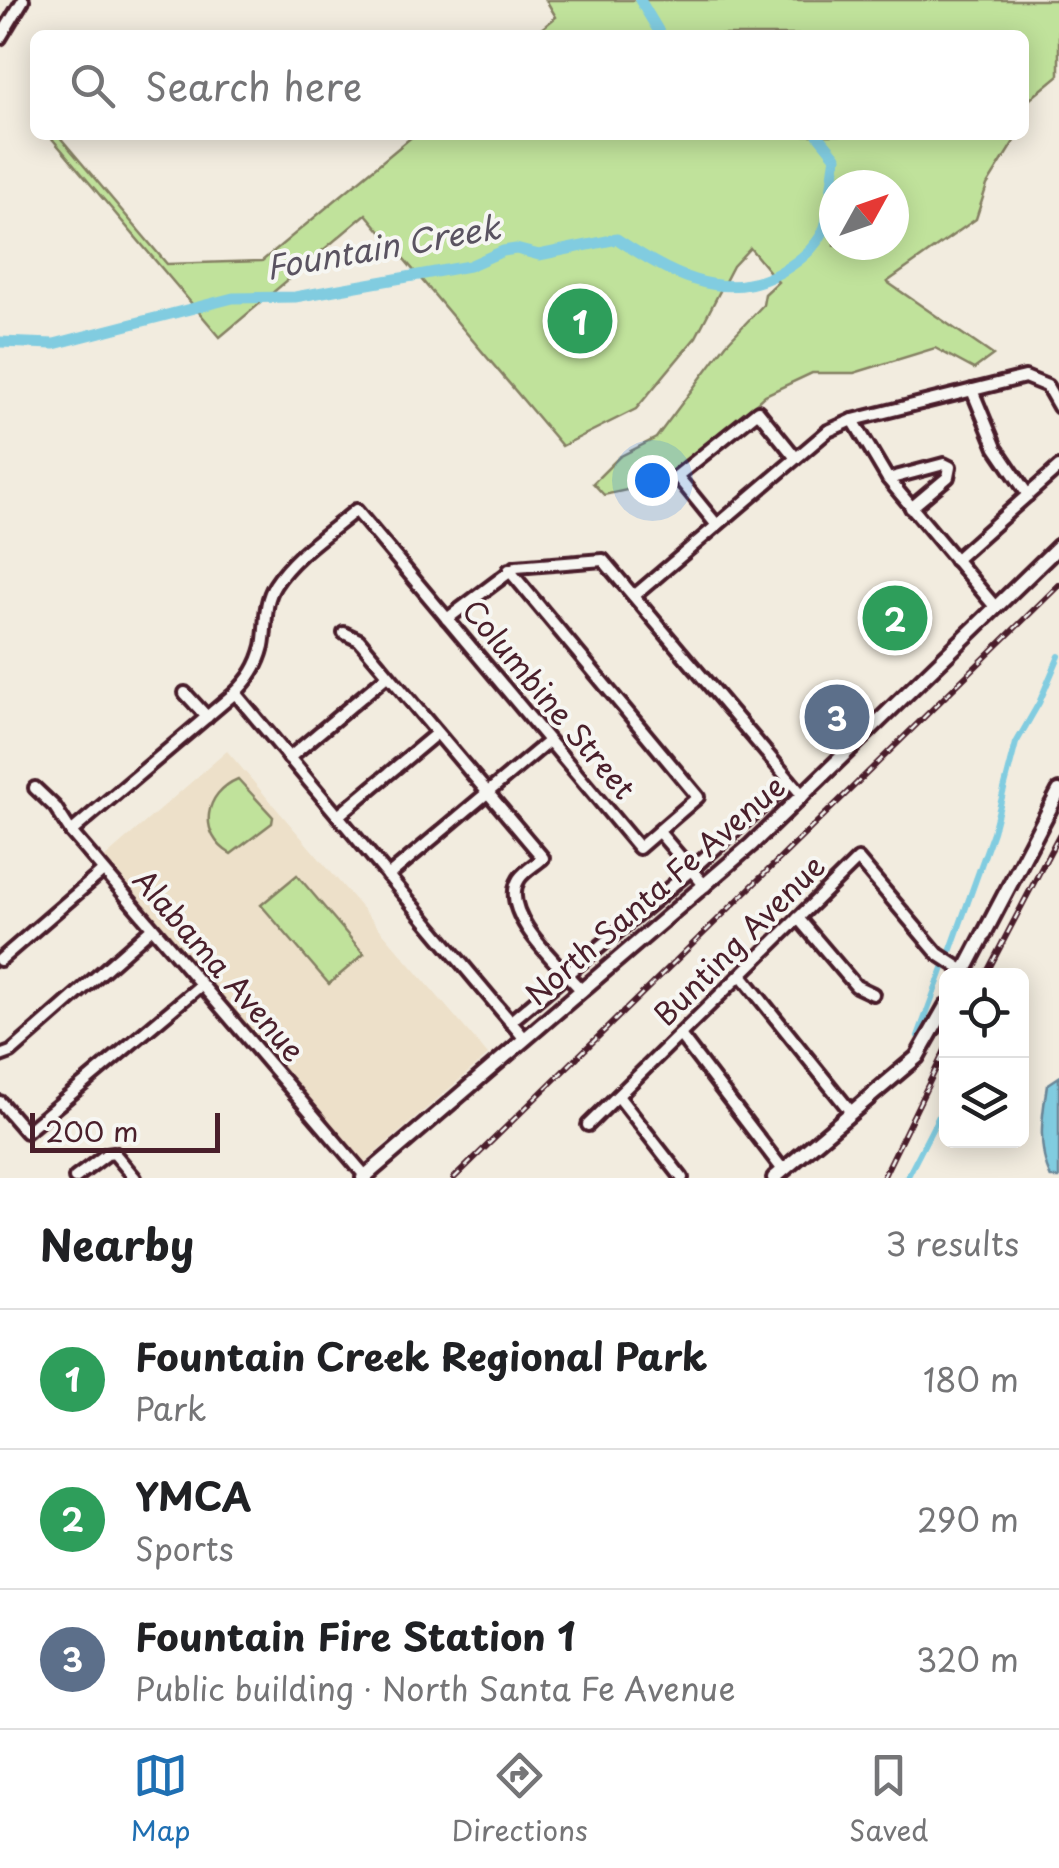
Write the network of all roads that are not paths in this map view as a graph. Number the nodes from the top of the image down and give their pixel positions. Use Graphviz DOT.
graph roads {
  1 [pos="23,0"];
  2 [pos="0,38"];
  3 [pos="972,390"];
  4 [pos="1059,407"];
  5 [pos="853,420"];
  6 [pos="796,458"];
  7 [pos="1059,467"];
  8 [pos="888,479"];
  9 [pos="1028,495"];
  10 [pos="911,508"];
  11 [pos="716,524"];
  12 [pos="1059,546"];
  13 [pos="955,560"];
  14 [pos="509,570"];
  15 [pos="634,596"];
  16 [pos="996,608"];
  17 [pos="448,619"];
  18 [pos="344,633"];
  19 [pos="388,675"];
  20 [pos="184,692"];
  21 [pos="235,693"];
  22 [pos="207,717"];
  23 [pos="438,733"];
  24 [pos="549,742"];
  25 [pos="290,758"];
  26 [pos="790,781"];
  27 [pos="35,788"];
  28 [pos="1059,791"];
  29 [pos="488,792"];
  30 [pos="804,796"];
  31 [pos="338,816"];
  32 [pos="71,832"];
  33 [pos="659,832"];
  34 [pos="691,870"];
  35 [pos="103,871"];
  36 [pos="388,876"];
  37 [pos="704,886"];
  38 [pos="798,918"];
  39 [pos="152,928"];
  40 [pos="0,960"];
  41 [pos="956,968"];
  42 [pos="966,968"];
  43 [pos="568,974"];
  44 [pos="741,975"];
  45 [pos="202,984"];
  46 [pos="582,991"];
  47 [pos="873,994"];
  48 [pos="939,1018"];
  49 [pos="510,1022"];
  50 [pos="680,1035"];
  51 [pos="524,1039"];
  52 [pos="0,1056"];
  53 [pos="618,1096"];
  54 [pos="0,1102"];
  55 [pos="851,1112"];
  56 [pos="588,1125"];
  57 [pos="778,1174"];
  58 [pos="365,1177"];
  59 [pos="75,1178"];
  60 [pos="135,1178"];
  61 [pos="682,1178"];
  1 -- 2 [label="street"];
  3 -- 4 [label="street"];
  3 -- 5 [label="street"];
  3 -- 9 [label="street"];
  5 -- 6 [label="street"];
  5 -- 8 [label="street"];
  6 -- 11 [label="street"];
  6 -- 11 [label="street"];
  7 -- 9 [label="street"];
  8 -- 10 [label="street"];
  8 -- 10 [label="street"];
  9 -- 13 [label="street"];
  10 -- 13 [label="street"];
  11 -- 15 [label="street"];
  12 -- 16 [label="main road, North Santa Fe Avenue"];
  13 -- 16 [label="street"];
  14 -- 15 [label="street"];
  14 -- 17 [label="street"];
  14 -- 33 [label="street"];
  15 -- 26 [label="street"];
  16 -- 30 [label="main road, North Santa Fe Avenue"];
  17 -- 21 [label="street, Columbine Street"];
  17 -- 24 [label="street, Columbine Street"];
  18 -- 19 [label="street"];
  19 -- 23 [label="street"];
  19 -- 25 [label="street"];
  20 -- 22 [label="street"];
  21 -- 22 [label="street"];
  21 -- 25 [label="street"];
  22 -- 32 [label="street"];
  23 -- 29 [label="street"];
  23 -- 31 [label="street"];
  24 -- 29 [label="street"];
  24 -- 33 [label="street, Columbine Street"];
  25 -- 31 [label="street"];
  26 -- 30 [label="street"];
  26 -- 34 [label="street"];
  27 -- 32 [label="street, Alabama Avenue"];
  28 -- 42 [label="main road"];
  29 -- 36 [label="street"];
  29 -- 43 [label="street"];
  30 -- 37 [label="main road, North Santa Fe Avenue"];
  31 -- 36 [label="street"];
  32 -- 35 [label="street, Alabama Avenue"];
  33 -- 34 [label="street"];
  34 -- 37 [label="street"];
  34 -- 43 [label="street"];
  35 -- 39 [label="street, Alabama Avenue"];
  35 -- 40 [label="street"];
  36 -- 49 [label="street"];
  37 -- 46 [label="main road, North Santa Fe Avenue"];
  38 -- 41 [label="street, Bunting Avenue"];
  38 -- 44 [label="street, Bunting Avenue"];
  38 -- 47 [label="street"];
  39 -- 45 [label="street, Alabama Avenue"];
  39 -- 52 [label="street"];
  43 -- 46 [label="street"];
  43 -- 49 [label="street"];
  44 -- 50 [label="street, Bunting Avenue"];
  44 -- 55 [label="street"];
  45 -- 54 [label="street"];
  45 -- 58 [label="street, Alabama Avenue"];
  46 -- 51 [label="main road, North Santa Fe Avenue"];
  48 -- 55 [label="main road"];
  49 -- 51 [label="street"];
  50 -- 53 [label="street, Bunting Avenue"];
  50 -- 57 [label="street"];
  51 -- 58 [label="main road, North Santa Fe Avenue"];
  53 -- 56 [label="street, Bunting Avenue"];
  53 -- 61 [label="street"];
  55 -- 57 [label="main road"];
  59 -- 60 [label="street"];
}
